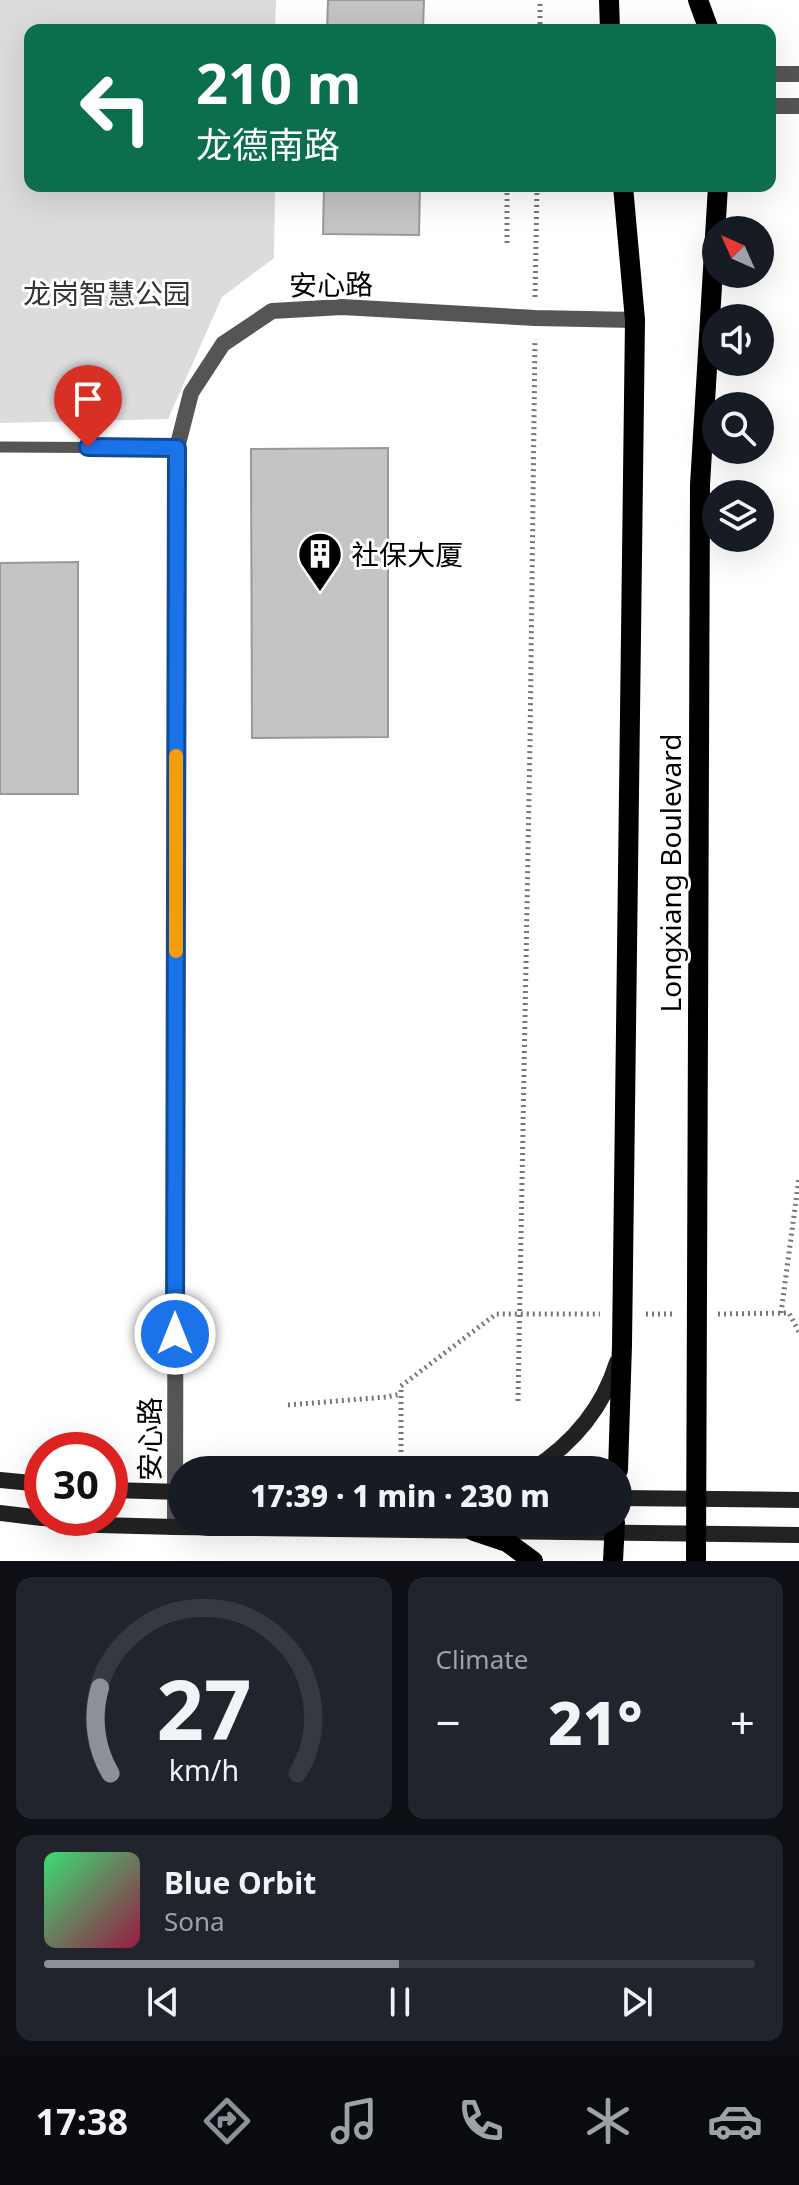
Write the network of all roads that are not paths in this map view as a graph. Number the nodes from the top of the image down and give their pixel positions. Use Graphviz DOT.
graph roads {
  1 [pos="609,0"];
  2 [pos="698,0"];
  3 [pos="610,24"];
  4 [pos="707,24"];
  5 [pos="776,74"];
  6 [pos="799,74"];
  7 [pos="776,106"];
  8 [pos="799,106"];
  9 [pos="624,192"];
  10 [pos="718,192"];
  11 [pos="635,320"];
  12 [pos="0,447"];
  13 [pos="177,448"];
  14 [pos="622,1345"];
  15 [pos="178,1456"];
  16 [pos="550,1456"];
  17 [pos="618,1456"];
  18 [pos="0,1480"];
  19 [pos="24,1482"];
  20 [pos="128,1491"];
  21 [pos="168,1492"];
  22 [pos="632,1498"];
  23 [pos="695,1499"];
  24 [pos="799,1500"];
  25 [pos="0,1513"];
  26 [pos="24,1516"];
  27 [pos="128,1526"];
  28 [pos="168,1527"];
  29 [pos="632,1528"];
  30 [pos="696,1534"];
  31 [pos="799,1535"];
  32 [pos="489,1536"];
  33 [pos="614,1536"];
  34 [pos="533,1561"];
  35 [pos="613,1561"];
  36 [pos="696,1561"];
  1 -- 3 [label="main road"];
  2 -- 4 [label="main road"];
  5 -- 6 [label="street"];
  7 -- 8 [label="street"];
  9 -- 11 [label="main road, Longxiang Boulevard"];
  10 -- 23 [label="main road, Longxiang Boulevard"];
  11 -- 13 [label="street, 安心路"];
  11 -- 14 [label="main road, Longxiang Boulevard"];
  12 -- 13 [label="lane"];
  13 -- 15 [label="street, 安心路"];
  14 -- 16 [label="main road"];
  14 -- 17 [label="main road, Longxiang Boulevard"];
  18 -- 19 [label="main road"];
  20 -- 21 [label="main road"];
  22 -- 23 [label="main road"];
  23 -- 24 [label="main road"];
  23 -- 30 [label="main road, Longxiang Boulevard"];
  25 -- 26 [label="main road"];
  27 -- 28 [label="main road"];
  29 -- 30 [label="main road"];
  30 -- 31 [label="main road"];
  30 -- 36 [label="main road, Longxiang Boulevard"];
  32 -- 34 [label="main road"];
  33 -- 35 [label="main road"];
}
